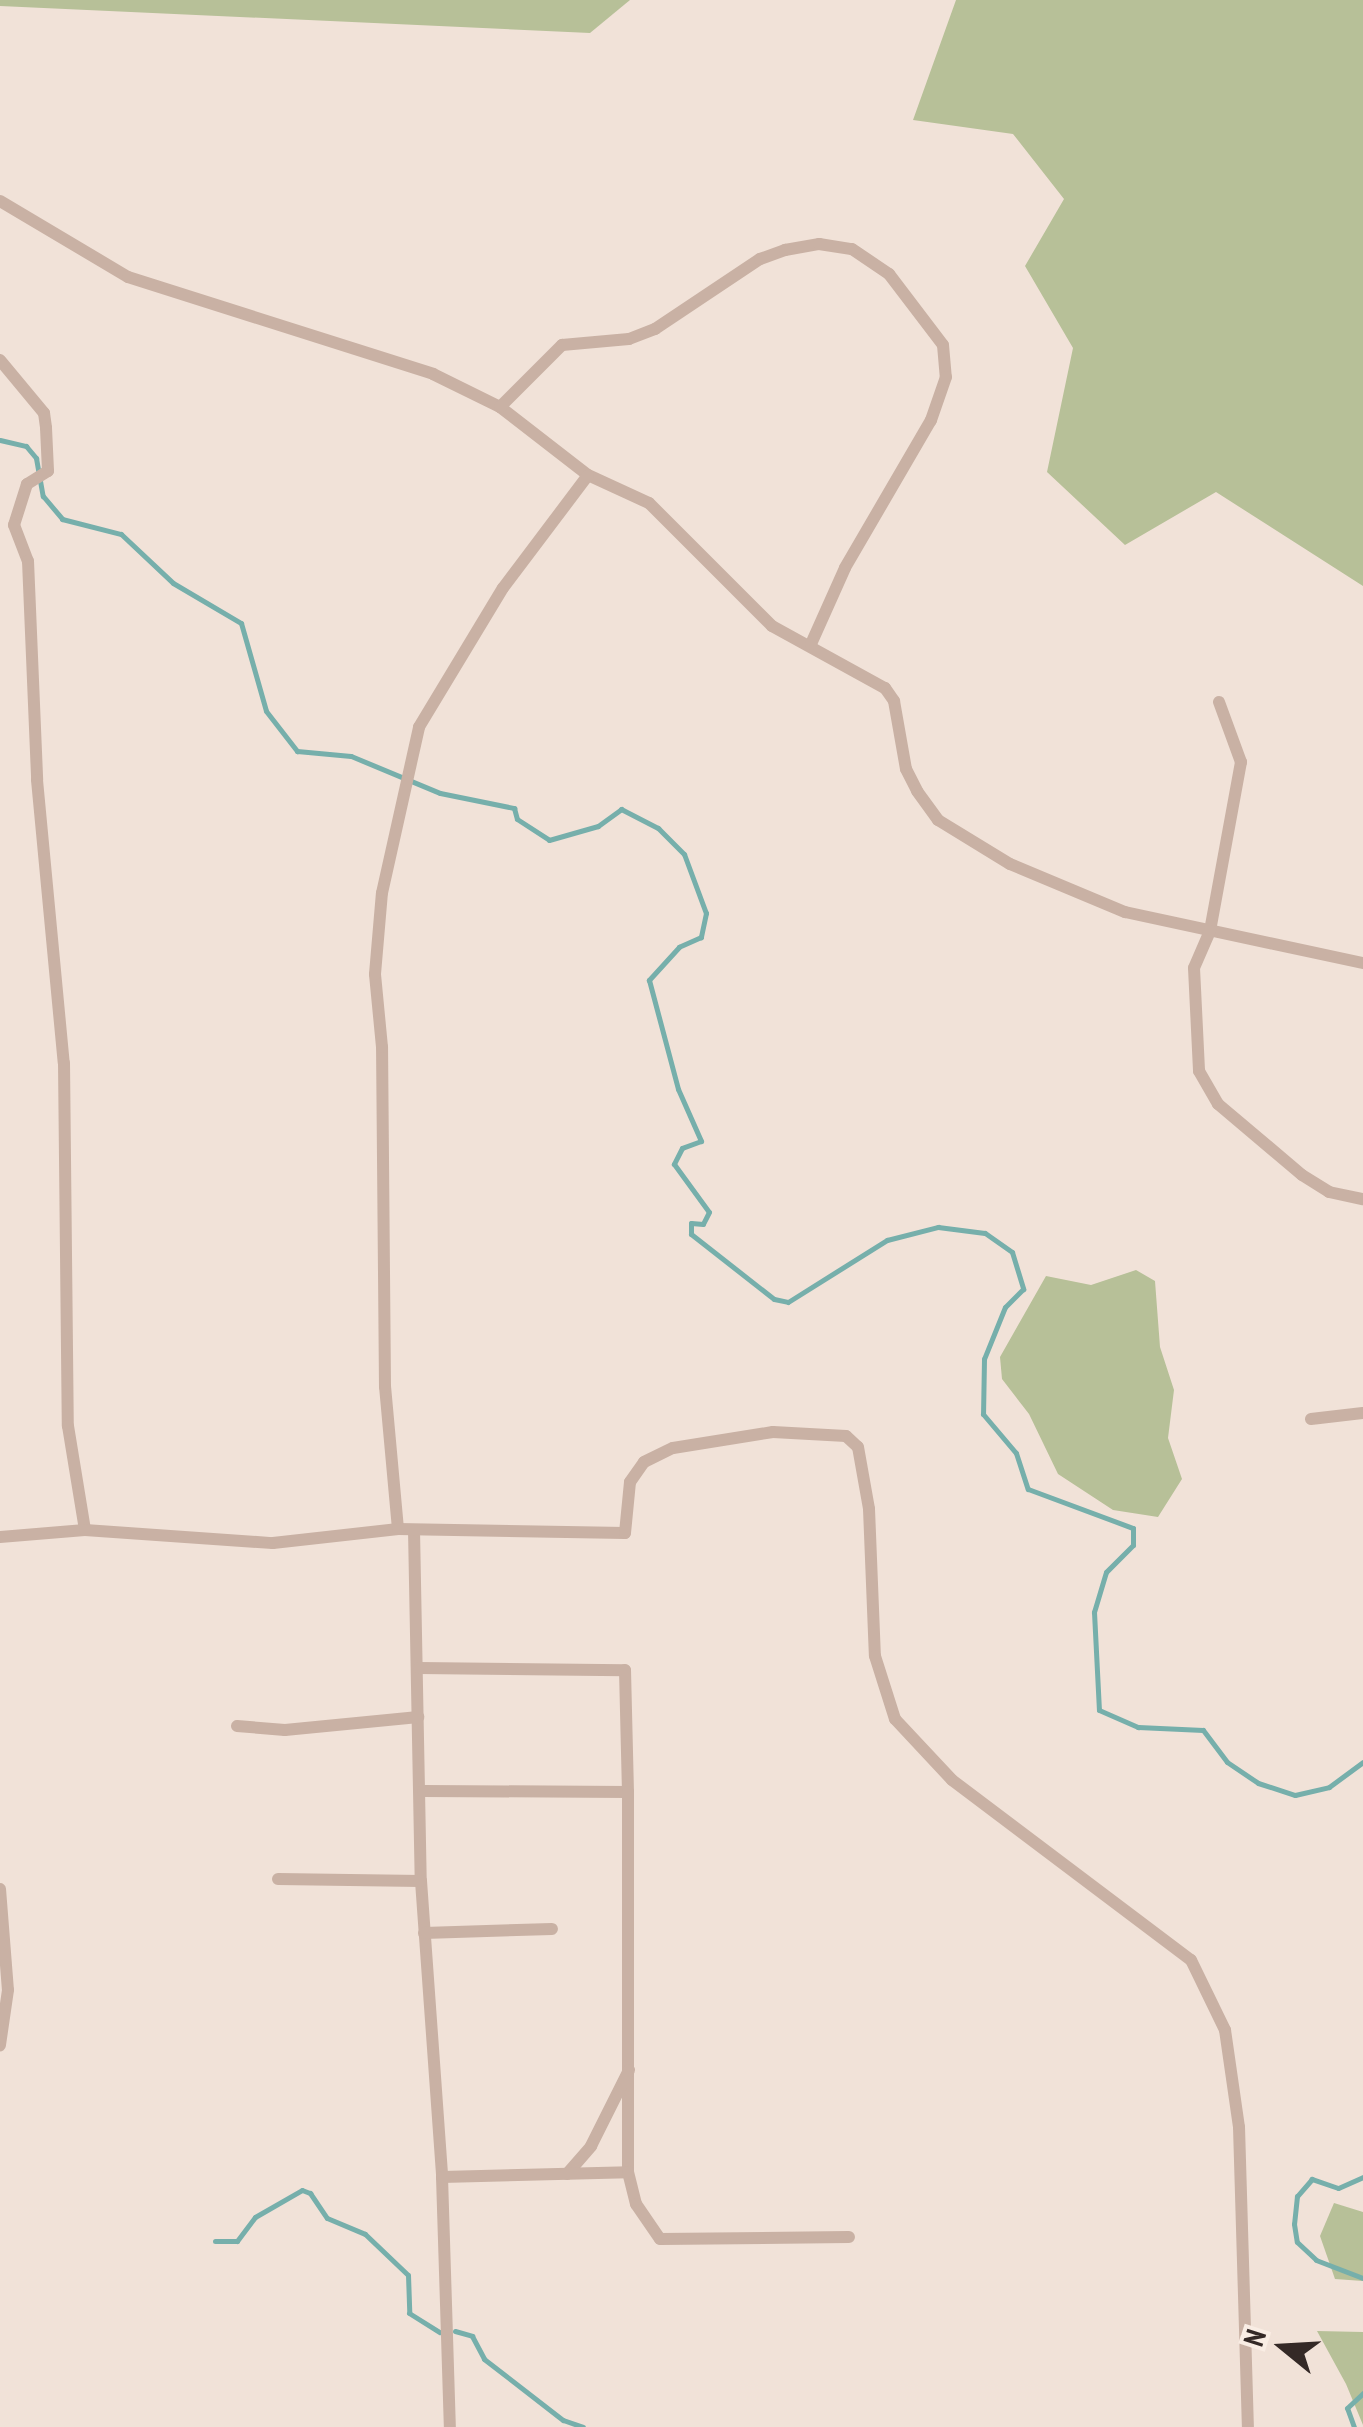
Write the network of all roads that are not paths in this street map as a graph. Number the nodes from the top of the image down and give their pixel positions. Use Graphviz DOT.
graph roads {
  1 [pos="0,202"];
  2 [pos="0,360"];
  3 [pos="500,407"];
  4 [pos="588,475"];
  5 [pos="810,644"];
  6 [pos="1219,702"];
  7 [pos="1210,930"];
  8 [pos="1363,964"];
  9 [pos="1363,1200"];
  10 [pos="1363,1413"];
  11 [pos="1311,1420"];
  12 [pos="398,1529"];
  13 [pos="84,1530"];
  14 [pos="414,1530"];
  15 [pos="0,1537"];
  16 [pos="419,1668"];
  17 [pos="418,1717"];
  18 [pos="237,1726"];
  19 [pos="423,1791"];
  20 [pos="628,1792"];
  21 [pos="278,1878"];
  22 [pos="421,1881"];
  23 [pos="0,1889"];
  24 [pos="552,1929"];
  25 [pos="424,1933"];
  26 [pos="0,2044"];
  27 [pos="632,2063"];
  28 [pos="628,2172"];
  29 [pos="567,2174"];
  30 [pos="442,2177"];
  31 [pos="850,2236"];
  32 [pos="450,2427"];
  33 [pos="1248,2427"];
  1 -- 3 [label="street"];
  2 -- 13 [label="street"];
  3 -- 4 [label="street"];
  3 -- 5 [label="street"];
  4 -- 5 [label="street"];
  4 -- 12 [label="street"];
  5 -- 7 [label="street"];
  6 -- 7 [label="street"];
  7 -- 8 [label="street"];
  7 -- 9 [label="street"];
  10 -- 11 [label="street"];
  12 -- 13 [label="street"];
  12 -- 14 [label="street"];
  13 -- 15 [label="street"];
  14 -- 16 [label="street"];
  14 -- 33 [label="street"];
  16 -- 17 [label="street"];
  16 -- 20 [label="street"];
  17 -- 18 [label="street"];
  17 -- 19 [label="street"];
  19 -- 20 [label="street"];
  19 -- 22 [label="street"];
  20 -- 27 [label="street"];
  21 -- 22 [label="street"];
  22 -- 25 [label="street"];
  23 -- 26 [label="street"];
  24 -- 25 [label="street"];
  25 -- 30 [label="street"];
  27 -- 28 [label="street"];
  27 -- 29 [label="street"];
  28 -- 29 [label="street"];
  28 -- 31 [label="street"];
  29 -- 30 [label="street"];
  30 -- 32 [label="street"];
}
